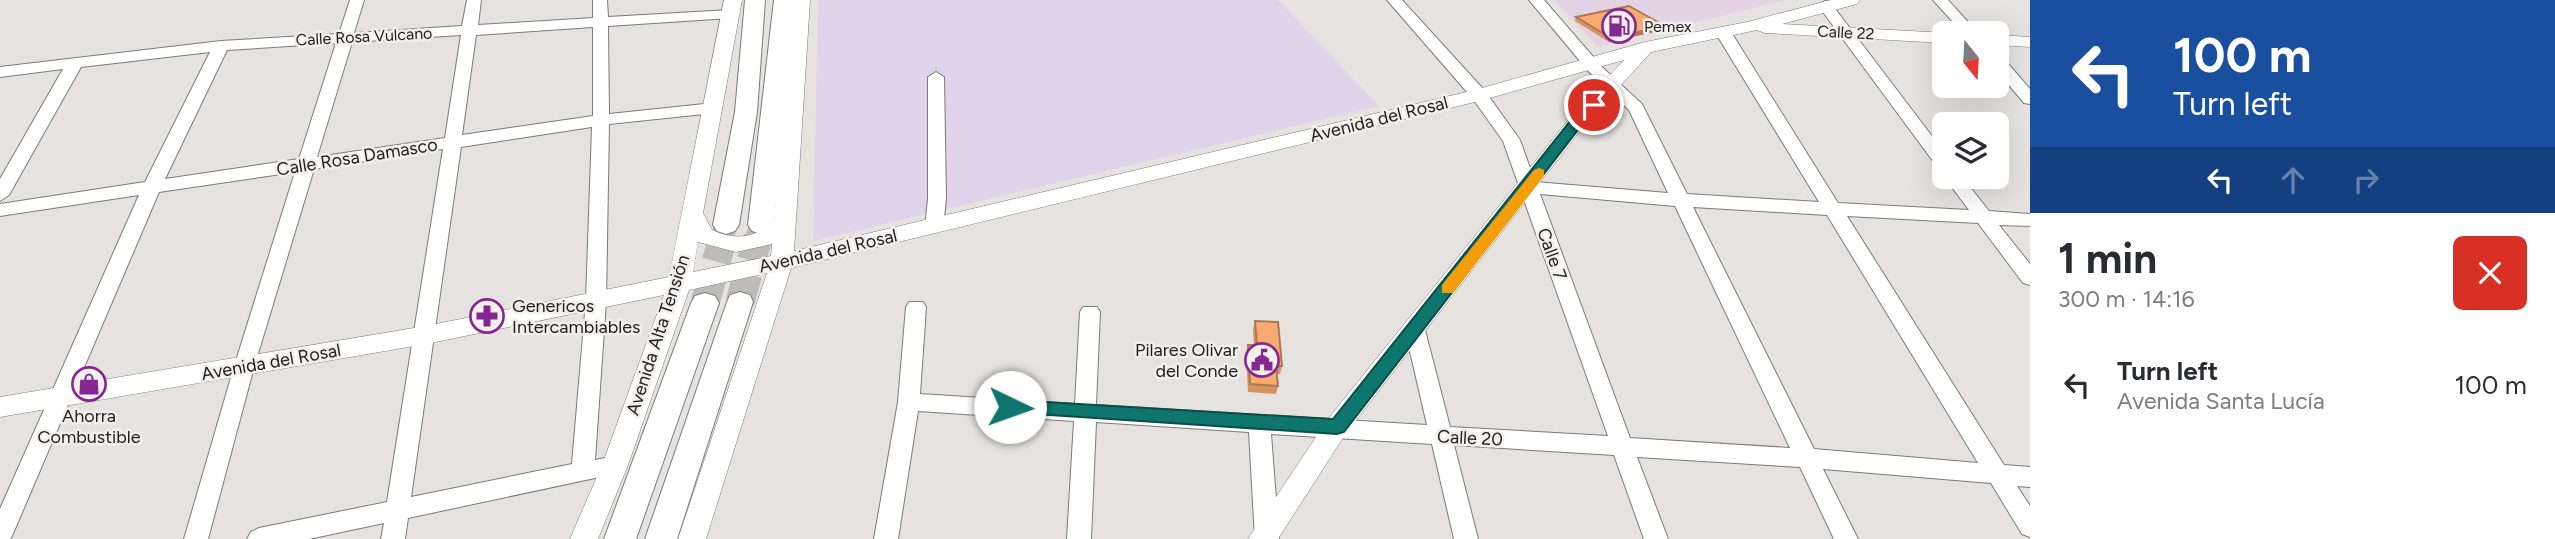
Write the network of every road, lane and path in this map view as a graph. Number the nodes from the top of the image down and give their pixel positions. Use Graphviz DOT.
graph roads {
  1 [pos="357,0"];
  2 [pos="474,0"];
  3 [pos="600,0"];
  4 [pos="755,0"];
  5 [pos="784,0"];
  6 [pos="801,0"];
  7 [pos="1394,0"];
  8 [pos="1536,0"];
  9 [pos="1851,0"];
  10 [pos="1940,0"];
  11 [pos="1825,5"];
  12 [pos="731,7"];
  13 [pos="599,21"];
  14 [pos="1960,21"];
  15 [pos="1748,27"];
  16 [pos="469,30"];
  17 [pos="1723,32"];
  18 [pos="1849,33"];
  19 [pos="345,37"];
  20 [pos="1932,37"];
  21 [pos="2009,41"];
  22 [pos="2030,42"];
  23 [pos="221,46"];
  24 [pos="1645,48"];
  25 [pos="75,62"];
  26 [pos="1592,62"];
  27 [pos="0,72"];
  28 [pos="2009,75"];
  29 [pos="936,76"];
  30 [pos="1613,86"];
  31 [pos="1479,95"];
  32 [pos="2030,99"];
  33 [pos="715,108"];
  34 [pos="601,120"];
  35 [pos="455,142"];
  36 [pos="1932,147"];
  37 [pos="308,165"];
  38 [pos="1529,187"];
  39 [pos="151,189"];
  40 [pos="1963,189"];
  41 [pos="0,195"];
  42 [pos="1679,200"];
  43 [pos="1832,208"];
  44 [pos="0,210"];
  45 [pos="694,215"];
  46 [pos="1983,217"];
  47 [pos="2030,220"];
  48 [pos="785,223"];
  49 [pos="726,225"];
  50 [pos="761,225"];
  51 [pos="934,227"];
  52 [pos="782,262"];
  53 [pos="2030,278"];
  54 [pos="679,284"];
  55 [pos="596,301"];
  56 [pos="740,302"];
  57 [pos="705,303"];
  58 [pos="916,307"];
  59 [pos="1090,312"];
  60 [pos="1415,330"];
  61 [pos="426,335"];
  62 [pos="244,367"];
  63 [pos="60,397"];
  64 [pos="909,402"];
  65 [pos="0,407"];
  66 [pos="1086,412"];
  67 [pos="1259,422"];
  68 [pos="1337,426"];
  69 [pos="1443,436"];
  70 [pos="1624,446"];
  71 [pos="1806,458"];
  72 [pos="615,465"];
  73 [pos="583,472"];
  74 [pos="1998,475"];
  75 [pos="2030,477"];
  76 [pos="397,512"];
  77 [pos="2030,527"];
  78 [pos="0,537"];
  79 [pos="1265,537"];
  80 [pos="197,539"];
  81 [pos="259,539"];
  82 [pos="393,539"];
  83 [pos="584,539"];
  84 [pos="620,539"];
  85 [pos="661,539"];
  86 [pos="692,539"];
  87 [pos="886,539"];
  88 [pos="1079,539"];
  89 [pos="1466,539"];
  90 [pos="1656,539"];
  91 [pos="1846,539"];
  1 -- 19 [label="street"];
  2 -- 16 [label="street"];
  3 -- 13 [label="street"];
  4 -- 49 [label="main road"];
  5 -- 50 [label="main road"];
  6 -- 48 [label="street"];
  7 -- 31 [label="street, Calle 7"];
  8 -- 26 [label="street"];
  9 -- 11 [label="street"];
  10 -- 14 [label="street"];
  11 -- 15 [label="street"];
  11 -- 18 [label="street"];
  12 -- 13 [label="street, Calle Rosa Vulcano"];
  12 -- 33 [label="street, Avenida Alta Tensión"];
  13 -- 16 [label="street, Calle Rosa Vulcano"];
  13 -- 34 [label="street"];
  15 -- 17 [label="street, Calle 22"];
  15 -- 18 [label="street, Calle 22"];
  16 -- 19 [label="street, Calle Rosa Vulcano"];
  16 -- 35 [label="street"];
  17 -- 24 [label="street, Avenida del Rosal"];
  17 -- 43 [label="street"];
  18 -- 20 [label="street, Calle 22"];
  18 -- 36 [label="street"];
  19 -- 23 [label="street, Calle Rosa Vulcano"];
  19 -- 37 [label="street"];
  21 -- 22 [label="street"];
  23 -- 25 [label="street, Calle Rosa Vulcano"];
  23 -- 39 [label="street"];
  24 -- 26 [label="street, Avenida del Rosal"];
  24 -- 30 [label="street"];
  25 -- 27 [label="street, Calle Rosa Vulcano"];
  25 -- 41 [label="street"];
  26 -- 30 [label="street"];
  26 -- 31 [label="street, Avenida del Rosal"];
  28 -- 32 [label="street"];
  29 -- 51 [label="street"];
  30 -- 38 [label="street"];
  30 -- 42 [label="street"];
  31 -- 38 [label="street, Calle 7"];
  31 -- 51 [label="street, Avenida del Rosal"];
  33 -- 34 [label="street, Calle Rosa Damasco"];
  33 -- 45 [label="street, Avenida Alta Tensión"];
  34 -- 35 [label="street, Calle Rosa Damasco"];
  34 -- 55 [label="street"];
  35 -- 37 [label="street, Calle Rosa Damasco"];
  35 -- 61 [label="street"];
  37 -- 39 [label="street, Calle Rosa Damasco"];
  37 -- 62 [label="street"];
  38 -- 42 [label="street"];
  38 -- 60 [label="street"];
  38 -- 70 [label="street, Calle 7"];
  39 -- 44 [label="street, Calle Rosa Damasco"];
  39 -- 63 [label="street"];
  40 -- 46 [label="street"];
  42 -- 43 [label="street"];
  42 -- 71 [label="street"];
  43 -- 46 [label="street"];
  43 -- 74 [label="street"];
  45 -- 48 [label="street"];
  45 -- 54 [label="street, Avenida Alta Tensión"];
  46 -- 47 [label="street"];
  46 -- 53 [label="street"];
  48 -- 52 [label="street"];
  51 -- 52 [label="street, Avenida del Rosal"];
  52 -- 54 [label="street, Avenida del Rosal"];
  52 -- 86 [label="street"];
  54 -- 55 [label="street, Avenida del Rosal"];
  54 -- 72 [label="street, Avenida Alta Tensión"];
  55 -- 61 [label="street, Avenida del Rosal"];
  55 -- 73 [label="street"];
  56 -- 85 [label="main road"];
  57 -- 84 [label="main road, Avenida Alta Tensión"];
  58 -- 64 [label="street"];
  59 -- 66 [label="street"];
  60 -- 68 [label="street"];
  60 -- 69 [label="street"];
  61 -- 62 [label="street, Avenida del Rosal"];
  61 -- 76 [label="street"];
  62 -- 63 [label="street, Avenida del Rosal"];
  62 -- 80 [label="street"];
  63 -- 65 [label="street, Avenida del Rosal"];
  63 -- 78 [label="street"];
  64 -- 66 [label="street, Calle 20"];
  64 -- 87 [label="street"];
  66 -- 67 [label="street, Calle 20"];
  66 -- 88 [label="street"];
  67 -- 68 [label="street, Calle 20"];
  67 -- 79 [label="street"];
  68 -- 69 [label="street, Calle 20"];
  68 -- 79 [label="street"];
  69 -- 70 [label="street, Calle 20"];
  69 -- 89 [label="street"];
  70 -- 71 [label="street, Calle 20"];
  70 -- 90 [label="street, Calle 7"];
  71 -- 74 [label="street, Calle 20"];
  71 -- 91 [label="street"];
  72 -- 73 [label="street"];
  72 -- 83 [label="street, Avenida Alta Tensión"];
  73 -- 76 [label="street"];
  74 -- 75 [label="street, Calle 20"];
  74 -- 77 [label="street"];
  76 -- 81 [label="street"];
  76 -- 82 [label="street"];
}
